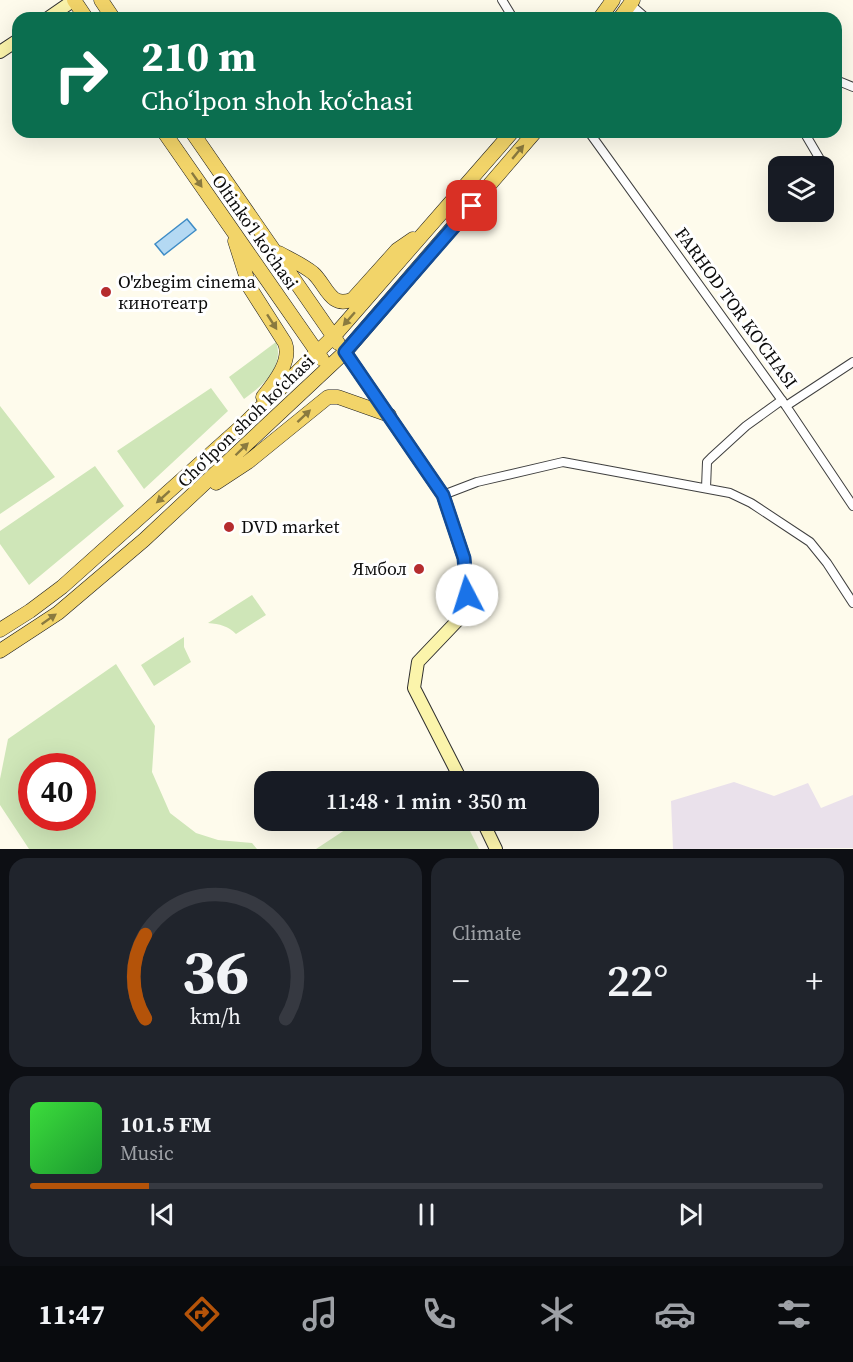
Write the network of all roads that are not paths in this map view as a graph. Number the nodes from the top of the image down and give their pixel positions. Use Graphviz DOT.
graph roads {
  1 [pos="74,0"];
  2 [pos="57,12"];
  3 [pos="168,138"];
  4 [pos="196,138"];
  5 [pos="507,138"];
  6 [pos="530,138"];
  7 [pos="593,138"];
  8 [pos="807,138"];
  9 [pos="817,156"];
  10 [pos="232,230"];
  11 [pos="425,232"];
  12 [pos="274,250"];
  13 [pos="334,336"];
  14 [pos="317,352"];
  15 [pos="338,352"];
  16 [pos="853,362"];
  17 [pos="328,367"];
  18 [pos="784,403"];
  19 [pos="389,415"];
  20 [pos="243,425"];
  21 [pos="706,488"];
  22 [pos="443,495"];
  23 [pos="189,500"];
  24 [pos="853,506"];
  25 [pos="92,560"];
  26 [pos="105,574"];
  27 [pos="852,598"];
  28 [pos="0,630"];
  29 [pos="0,651"];
  30 [pos="456,771"];
  31 [pos="487,831"];
  32 [pos="496,849"];
  1 -- 2 [label="street"];
  3 -- 10 [label="main road, Oltinkoʻl koʻchasi, one-way"];
  4 -- 12 [label="main road, Oltinkoʻl koʻchasi"];
  5 -- 11 [label="main road, Choʻlpon shoh koʻchasi"];
  15 -- 6 [label="main road, Choʻlpon shoh koʻchasi, one-way"];
  7 -- 18 [label="street, FARHOD TOR KO'CHASI"];
  8 -- 9 [label="street"];
  10 -- 14 [label="main road, Oltinkoʻl koʻchasi"];
  10 -- 20 [label="main road, one-way"];
  11 -- 12 [label="main road"];
  11 -- 13 [label="main road, Choʻlpon shoh koʻchasi, one-way"];
  12 -- 13 [label="main road, Oltinkoʻl koʻchasi"];
  13 -- 14 [label="main road, Choʻlpon shoh koʻchasi"];
  13 -- 15 [label="main road, Oltinkoʻl koʻchasi"];
  14 -- 15 [label="main road"];
  14 -- 17 [label="main road, Oltinkoʻl koʻchasi"];
  14 -- 20 [label="main road, Choʻlpon shoh koʻchasi"];
  15 -- 17 [label="main road, Choʻlpon shoh koʻchasi"];
  15 -- 19 [label="street"];
  16 -- 18 [label="street"];
  23 -- 17 [label="main road, Choʻlpon shoh koʻchasi, one-way"];
  18 -- 21 [label="street"];
  18 -- 24 [label="street, FARHOD TOR KO'CHASI"];
  19 -- 22 [label="street"];
  23 -- 19 [label="main road, one-way"];
  20 -- 25 [label="main road, Choʻlpon shoh koʻchasi, one-way"];
  21 -- 22 [label="street"];
  21 -- 27 [label="street"];
  22 -- 30 [label="street"];
  23 -- 26 [label="main road, Choʻlpon shoh koʻchasi"];
  25 -- 26 [label="main road"];
  25 -- 28 [label="main road, Choʻlpon shoh koʻchasi"];
  29 -- 26 [label="main road, Choʻlpon shoh koʻchasi, one-way"];
  31 -- 32 [label="street"];
}
